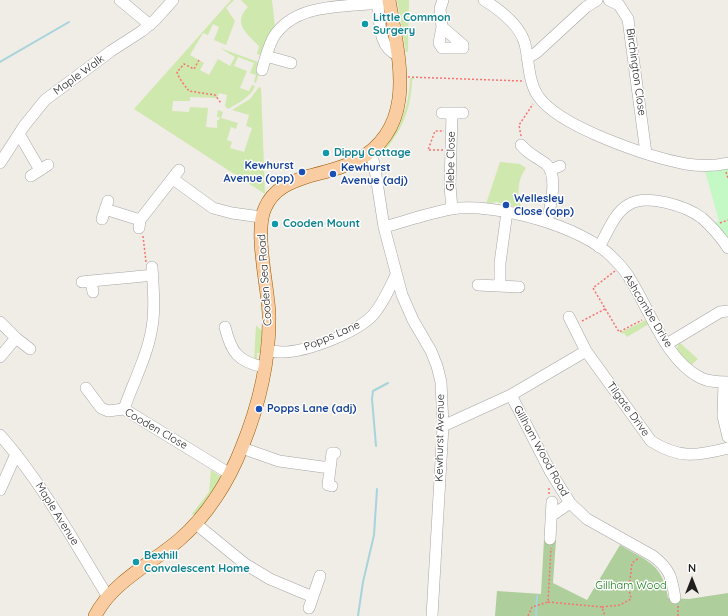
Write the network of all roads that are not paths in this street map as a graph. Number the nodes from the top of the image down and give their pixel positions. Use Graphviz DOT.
graph roads {
  1 [pos="120,0"];
  2 [pos="173,0"];
  3 [pos="443,0"];
  4 [pos="484,0"];
  5 [pos="597,0"];
  6 [pos="609,0"];
  7 [pos="385,2"];
  8 [pos="150,24"];
  9 [pos="442,27"];
  10 [pos="266,56"];
  11 [pos="527,58"];
  12 [pos="291,63"];
  13 [pos="262,70"];
  14 [pos="452,113"];
  15 [pos="19,134"];
  16 [pos="368,152"];
  17 [pos="523,152"];
  18 [pos="646,153"];
  19 [pos="728,162"];
  20 [pos="0,163"];
  21 [pos="560,166"];
  22 [pos="40,170"];
  23 [pos="550,170"];
  24 [pos="452,209"];
  25 [pos="105,210"];
  26 [pos="507,212"];
  27 [pos="261,217"];
  28 [pos="547,222"];
  29 [pos="384,227"];
  30 [pos="599,247"];
  31 [pos="728,248"];
  32 [pos="396,275"];
  33 [pos="88,285"];
  34 [pos="478,285"];
  35 [pos="500,286"];
  36 [pos="519,287"];
  37 [pos="728,311"];
  38 [pos="575,321"];
  39 [pos="0,322"];
  40 [pos="224,327"];
  41 [pos="16,338"];
  42 [pos="667,344"];
  43 [pos="30,349"];
  44 [pos="267,351"];
  45 [pos="586,351"];
  46 [pos="0,357"];
  47 [pos="264,367"];
  48 [pos="726,382"];
  49 [pos="86,388"];
  50 [pos="511,395"];
  51 [pos="124,409"];
  52 [pos="443,426"];
  53 [pos="0,435"];
  54 [pos="728,437"];
  55 [pos="242,448"];
  56 [pos="728,448"];
  57 [pos="335,453"];
  58 [pos="16,454"];
  59 [pos="330,468"];
  60 [pos="230,474"];
  61 [pos="332,486"];
  62 [pos="0,490"];
  63 [pos="552,502"];
  64 [pos="570,503"];
  65 [pos="551,516"];
  66 [pos="196,524"];
  67 [pos="550,539"];
  68 [pos="320,576"];
  69 [pos="108,597"];
  70 [pos="313,597"];
  71 [pos="675,598"];
  72 [pos="309,608"];
  73 [pos="95,616"];
  74 [pos="432,616"];
  1 -- 8 [label="street"];
  2 -- 8 [label="street, Maple Walk"];
  3 -- 9 [label="street"];
  4 -- 11 [label="street"];
  5 -- 11 [label="street"];
  6 -- 18 [label="street, Birchington Close"];
  7 -- 10 [label="street"];
  7 -- 16 [label="main road"];
  8 -- 15 [label="street, Maple Walk"];
  10 -- 12 [label="street"];
  10 -- 13 [label="street"];
  11 -- 18 [label="street"];
  14 -- 24 [label="street, Glebe Close"];
  15 -- 20 [label="street, Maple Walk"];
  15 -- 22 [label="street"];
  16 -- 27 [label="main road"];
  16 -- 29 [label="street, Kewhurst Avenue"];
  17 -- 23 [label="street"];
  18 -- 19 [label="street"];
  21 -- 23 [label="street"];
  23 -- 28 [label="street"];
  24 -- 26 [label="street, Ashcombe Drive"];
  24 -- 29 [label="street, Ashcombe Drive"];
  25 -- 27 [label="street"];
  26 -- 28 [label="street, Ashcombe Drive"];
  26 -- 35 [label="street"];
  27 -- 44 [label="main road, Cooden Sea Road"];
  28 -- 30 [label="street, Ashcombe Drive"];
  29 -- 32 [label="street, Kewhurst Avenue"];
  30 -- 31 [label="street"];
  30 -- 42 [label="street, Ashcombe Drive"];
  32 -- 44 [label="street, Popps Lane"];
  32 -- 52 [label="street, Kewhurst Avenue"];
  33 -- 51 [label="street"];
  34 -- 35 [label="street"];
  35 -- 36 [label="street"];
  37 -- 42 [label="street"];
  38 -- 45 [label="street, Tilgate Drive"];
  39 -- 41 [label="street"];
  40 -- 47 [label="street"];
  41 -- 43 [label="street"];
  41 -- 46 [label="street"];
  42 -- 48 [label="street, Ashcombe Drive"];
  44 -- 47 [label="main road, Cooden Sea Road"];
  45 -- 50 [label="street, Gillham Wood Road"];
  45 -- 56 [label="street, Tilgate Drive"];
  47 -- 55 [label="main road, Cooden Sea Road"];
  48 -- 54 [label="street"];
  49 -- 51 [label="street, Cooden Close"];
  50 -- 52 [label="street, Gillham Wood Road"];
  50 -- 64 [label="street, Gillham Wood Road"];
  51 -- 60 [label="street, Cooden Close"];
  52 -- 74 [label="street, Kewhurst Avenue"];
  53 -- 58 [label="street, Maple Avenue"];
  55 -- 59 [label="street"];
  55 -- 60 [label="main road, Cooden Sea Road"];
  57 -- 59 [label="street"];
  58 -- 62 [label="street"];
  58 -- 69 [label="street, Maple Avenue"];
  59 -- 61 [label="street"];
  60 -- 66 [label="main road, Cooden Sea Road"];
  63 -- 65 [label="street"];
  64 -- 65 [label="street"];
  64 -- 71 [label="street, Gillham Wood Road"];
  65 -- 67 [label="street"];
  66 -- 69 [label="main road, Cooden Sea Road"];
  66 -- 70 [label="street"];
  68 -- 70 [label="street"];
  69 -- 73 [label="main road, Cooden Sea Road"];
  70 -- 72 [label="street"];
}
